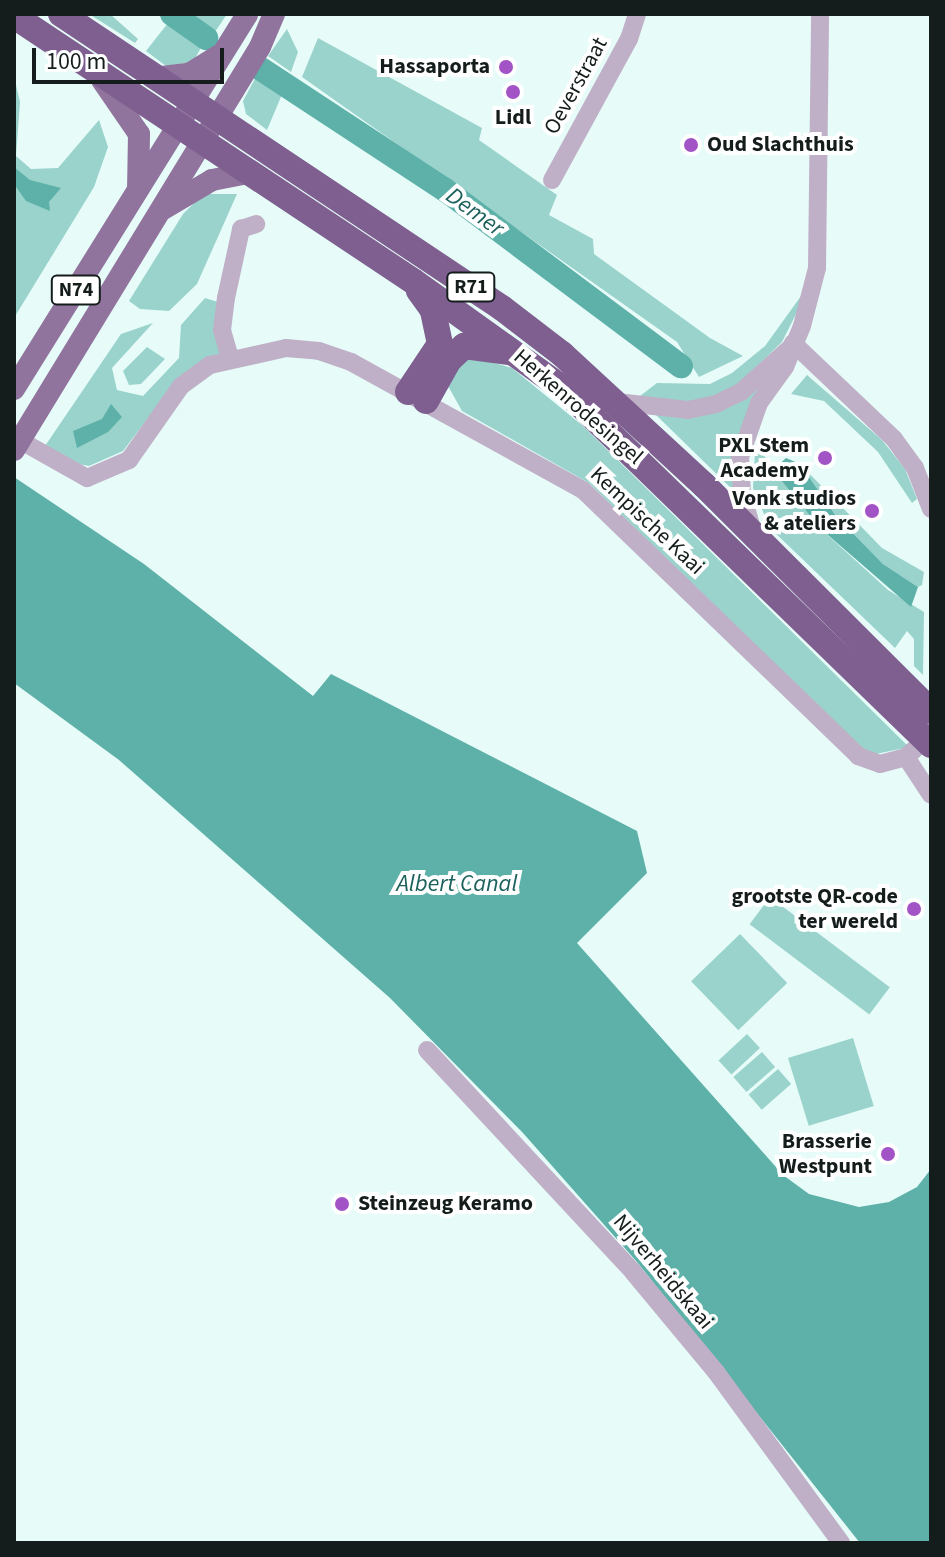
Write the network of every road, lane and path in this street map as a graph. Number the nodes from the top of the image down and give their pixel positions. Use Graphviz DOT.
graph roads {
  1 [pos="61,14"];
  2 [pos="247,14"];
  3 [pos="274,14"];
  4 [pos="637,14"];
  5 [pos="820,14"];
  6 [pos="14,16"];
  7 [pos="214,61"];
  8 [pos="94,70"];
  9 [pos="154,78"];
  10 [pos="192,103"];
  11 [pos="216,118"];
  12 [pos="178,125"];
  13 [pos="200,140"];
  14 [pos="249,173"];
  15 [pos="552,180"];
  16 [pos="138,191"];
  17 [pos="150,221"];
  18 [pos="256,224"];
  19 [pos="413,281"];
  20 [pos="792,345"];
  21 [pos="230,358"];
  22 [pos="525,358"];
  23 [pos="14,389"];
  24 [pos="417,397"];
  25 [pos="617,402"];
  26 [pos="18,439"];
  27 [pos="931,509"];
  28 [pos="755,539"];
  29 [pos="931,711"];
  30 [pos="931,723"];
  31 [pos="931,745"];
  32 [pos="906,757"];
  33 [pos="931,795"];
  34 [pos="427,1050"];
  35 [pos="841,1543"];
  1 -- 9 [label="highway, R71"];
  2 -- 7 [label="main road, N74"];
  3 -- 11 [label="main road, N74"];
  4 -- 15 [label="street, Oeverstraat"];
  5 -- 20 [label="street"];
  6 -- 8 [label="highway, R71"];
  7 -- 9 [label="main road"];
  7 -- 10 [label="main road, N74"];
  8 -- 12 [label="highway, R71"];
  8 -- 16 [label="main road"];
  9 -- 10 [label="highway, R71"];
  10 -- 11 [label="highway, R71"];
  10 -- 12 [label="main road, N74"];
  11 -- 13 [label="main road, N74"];
  11 -- 25 [label="highway, Herkenrodesingel / R71"];
  12 -- 13 [label="highway, Herkenrodesingel / R71"];
  12 -- 16 [label="main road, N74"];
  13 -- 14 [label="highway, Herkenrodesingel / R71"];
  13 -- 17 [label="main road, N74"];
  14 -- 17 [label="main road"];
  14 -- 19 [label="highway, Herkenrodesingel / R71"];
  16 -- 23 [label="main road, N74"];
  17 -- 26 [label="main road, N74"];
  18 -- 21 [label="street"];
  19 -- 22 [label="highway, Herkenrodesingel / R71"];
  19 -- 24 [label="highway"];
  20 -- 25 [label="street"];
  20 -- 27 [label="street"];
  20 -- 28 [label="street"];
  21 -- 24 [label="street, Kempische Kaai"];
  21 -- 26 [label="street, Kempische Kaai"];
  22 -- 24 [label="highway"];
  22 -- 31 [label="highway, Herkenrodesingel / R71"];
  24 -- 32 [label="street, Kempische Kaai"];
  25 -- 28 [label="highway, Herkenrodesingel / R71"];
  28 -- 29 [label="highway, Herkenrodesingel / R71"];
  30 -- 32 [label="street"];
  32 -- 33 [label="street"];
  34 -- 35 [label="street, Nijverheidskaai"];
}
